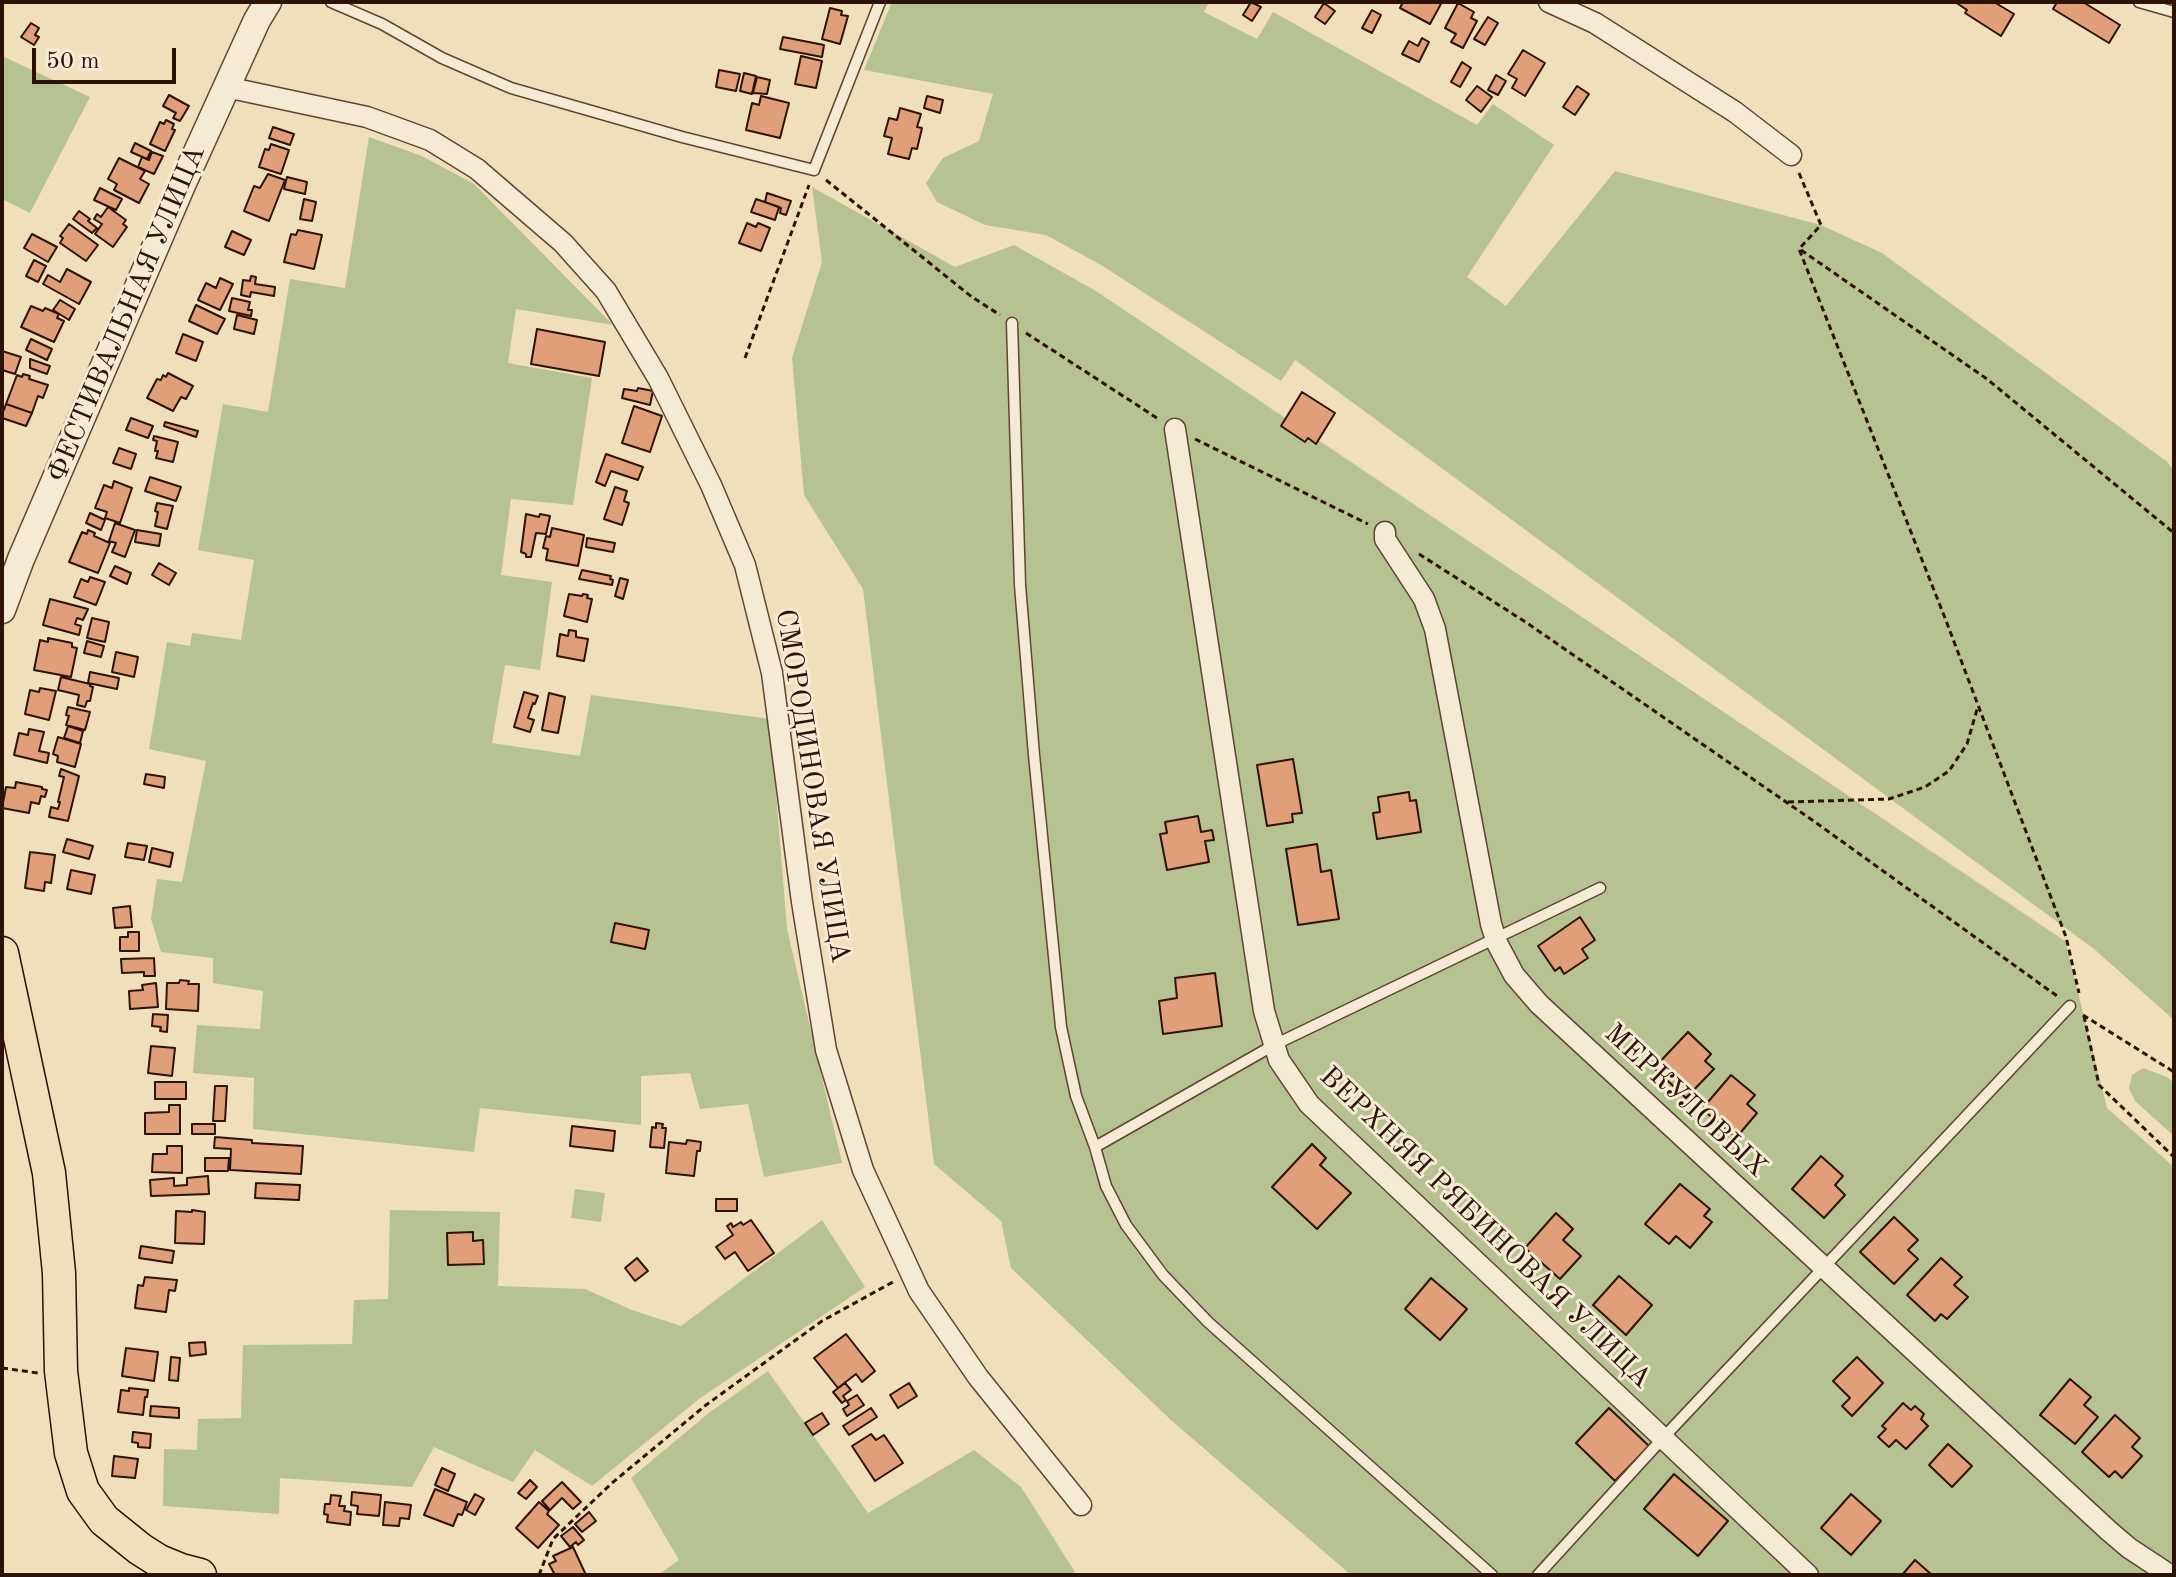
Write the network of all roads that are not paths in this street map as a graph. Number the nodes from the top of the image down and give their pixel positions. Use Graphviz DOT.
graph roads {
  1 [pos="331,2"];
  2 [pos="880,2"];
  3 [pos="1549,2"];
  4 [pos="2139,2"];
  5 [pos="263,11"];
  6 [pos="2174,12"];
  7 [pos="226,87"];
  8 [pos="1791,155"];
  9 [pos="1012,323"];
  10 [pos="1175,429"];
  11 [pos="1385,532"];
  12 [pos="2,610"];
  13 [pos="1600,888"];
  14 [pos="1495,937"];
  15 [pos="2,953"];
  16 [pos="2075,1003"];
  17 [pos="1274,1045"];
  18 [pos="1095,1147"];
  19 [pos="1824,1268"];
  20 [pos="1663,1438"];
  21 [pos="1081,1505"];
  22 [pos="200,1575"];
  23 [pos="1492,1575"];
  24 [pos="1538,1575"];
  25 [pos="1808,1575"];
  26 [pos="2170,1575"];
  1 -- 2 [label="lane"];
  3 -- 8 [label="street"];
  4 -- 6 [label="lane"];
  5 -- 7 [label="street, ФЕСТИВАЛЬНАЯ УЛИЦА"];
  7 -- 12 [label="street, ФЕСТИВАЛЬНАЯ УЛИЦА"];
  7 -- 21 [label="street, СМОРОДИНОВАЯ УЛИЦА"];
  9 -- 18 [label="lane"];
  10 -- 17 [label="street, ВЕРХНЯЯ РЯБИНОВАЯ УЛИЦА"];
  11 -- 14 [label="street, МЕРКУЛОВЫХ"];
  13 -- 14 [label="lane"];
  14 -- 17 [label="lane"];
  14 -- 19 [label="street, МЕРКУЛОВЫХ"];
  15 -- 22 [label="main road"];
  16 -- 19 [label="lane"];
  17 -- 18 [label="lane"];
  17 -- 20 [label="street, ВЕРХНЯЯ РЯБИНОВАЯ УЛИЦА"];
  18 -- 23 [label="lane"];
  19 -- 20 [label="lane"];
  19 -- 26 [label="street, МЕРКУЛОВЫХ"];
  20 -- 24 [label="lane"];
  20 -- 25 [label="street, ВЕРХНЯЯ РЯБИНОВАЯ УЛИЦА"];
}
